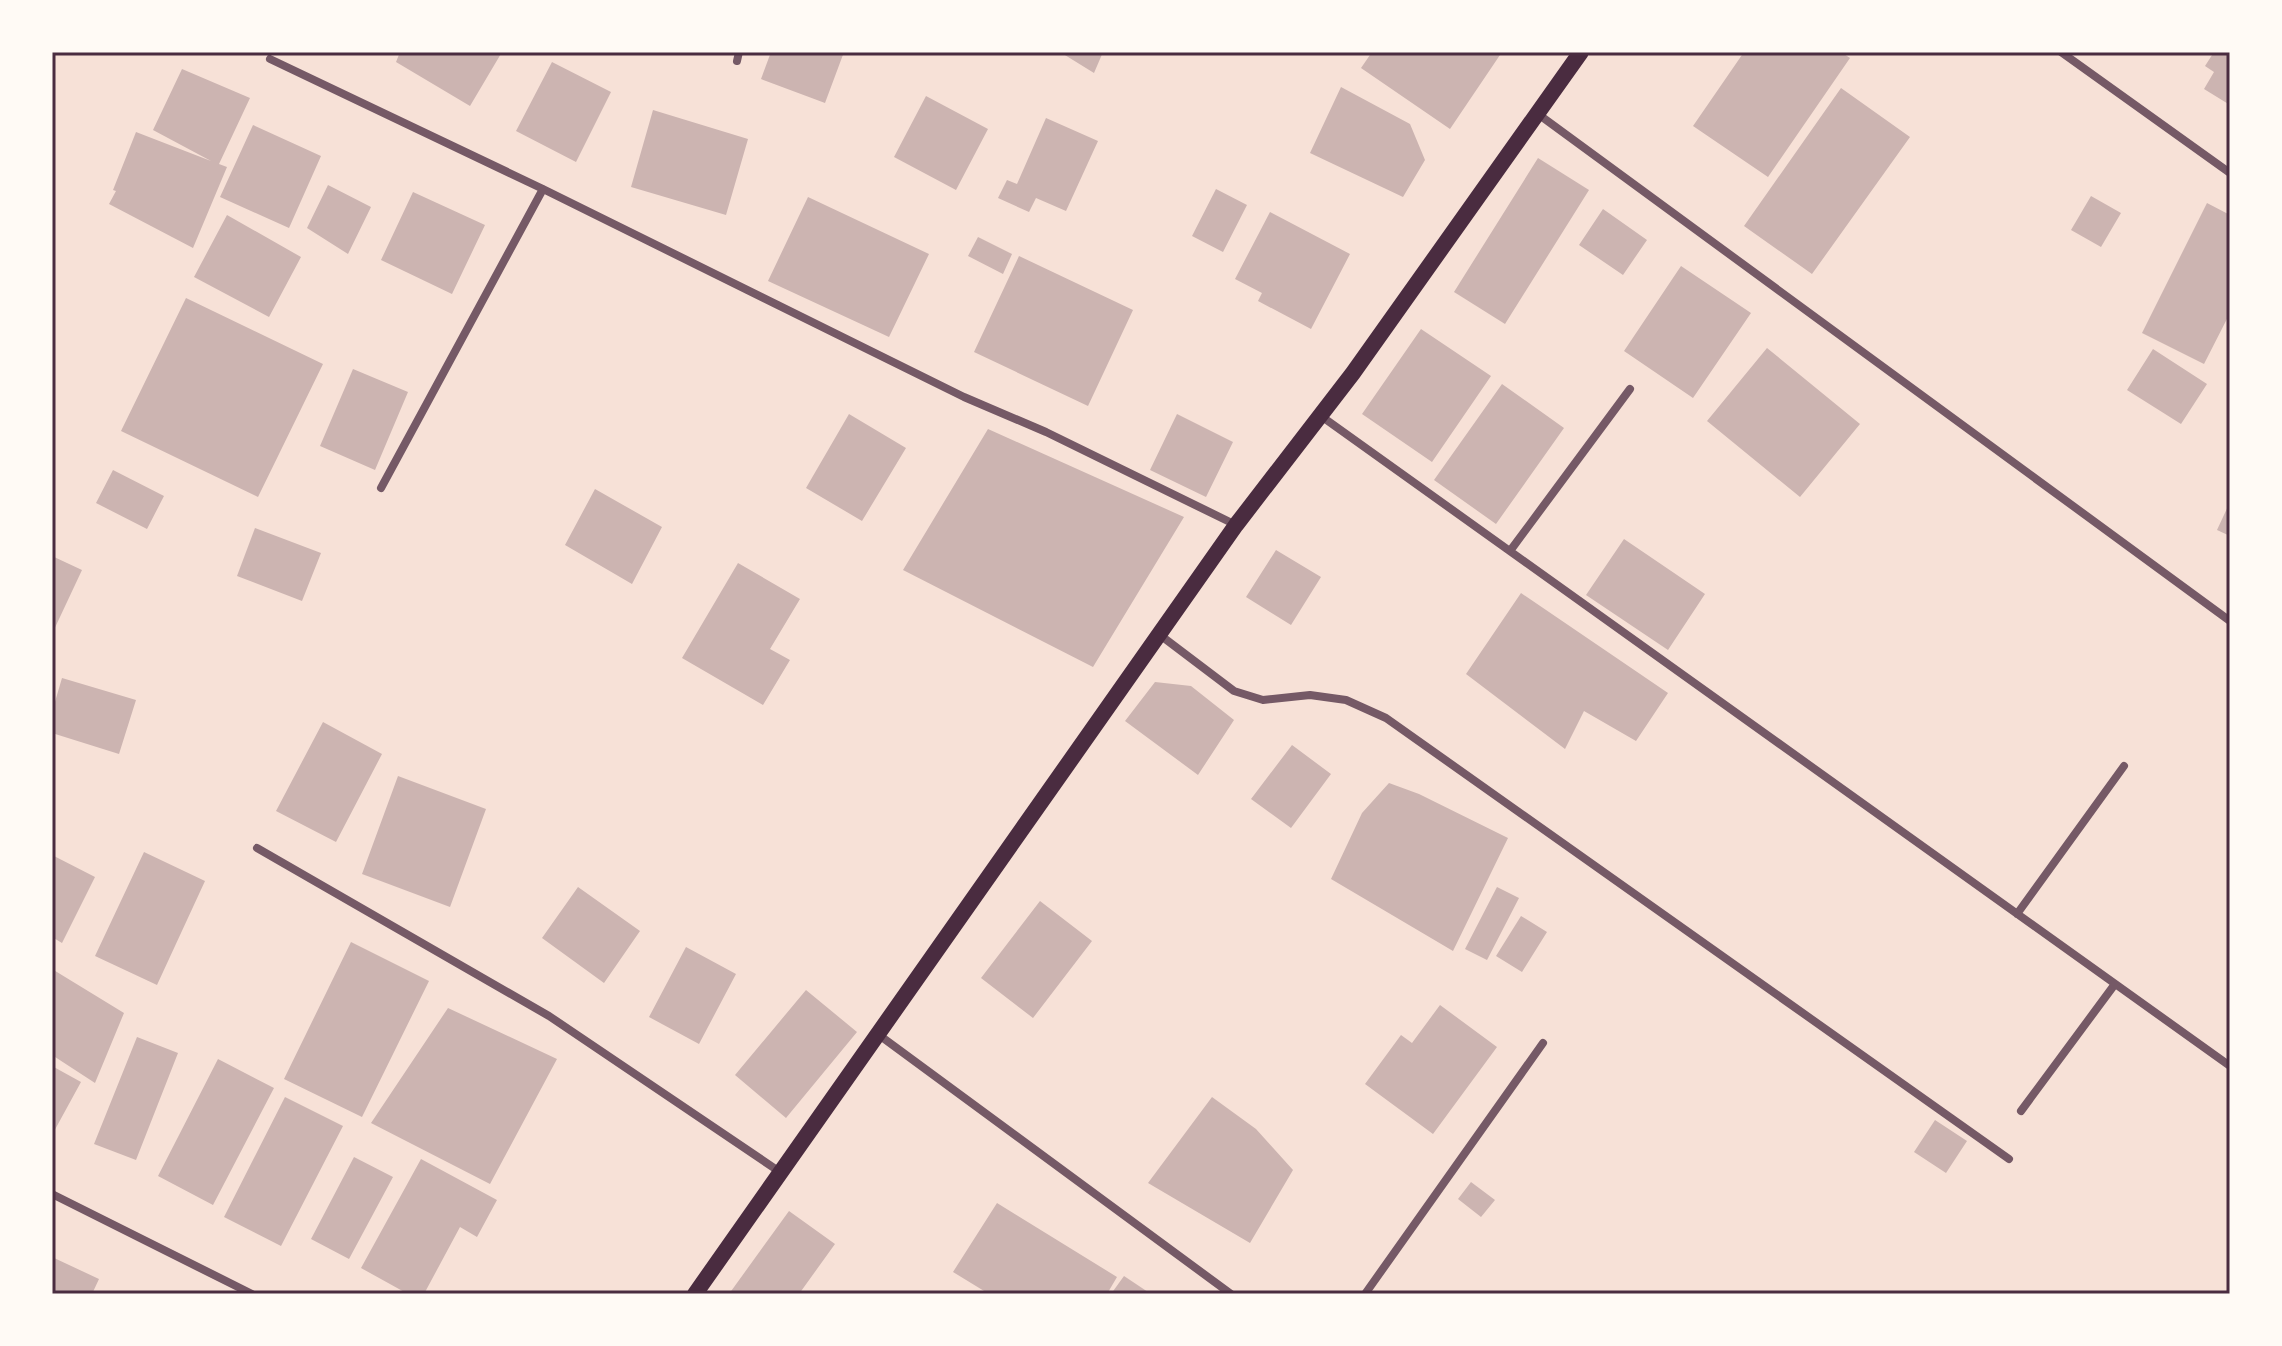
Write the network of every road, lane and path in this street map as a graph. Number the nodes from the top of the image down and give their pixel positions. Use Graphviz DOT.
graph roads {
  1 [pos="1581,52"];
  2 [pos="2061,52"];
  3 [pos="270,59"];
  4 [pos="1537,113"];
  5 [pos="2230,173"];
  6 [pos="543,189"];
  7 [pos="1630,389"];
  8 [pos="1320,415"];
  9 [pos="381,488"];
  10 [pos="1236,525"];
  11 [pos="1510,551"];
  12 [pos="2230,621"];
  13 [pos="1160,635"];
  14 [pos="2124,766"];
  15 [pos="257,848"];
  16 [pos="2017,914"];
  17 [pos="2115,984"];
  18 [pos="879,1035"];
  19 [pos="1543,1043"];
  20 [pos="2230,1052"];
  21 [pos="2227,1064"];
  22 [pos="2021,1111"];
  23 [pos="2009,1159"];
  24 [pos="780,1172"];
  25 [pos="52,1194"];
  26 [pos="252,1294"];
  27 [pos="695,1294"];
  28 [pos="1231,1294"];
  29 [pos="1365,1294"];
  1 -- 4 [label="main road"];
  2 -- 5 [label="street"];
  3 -- 6 [label="street"];
  4 -- 8 [label="main road"];
  4 -- 12 [label="street"];
  6 -- 9 [label="street"];
  6 -- 10 [label="street"];
  7 -- 11 [label="street"];
  8 -- 10 [label="main road"];
  8 -- 11 [label="street"];
  10 -- 13 [label="main road"];
  11 -- 16 [label="street"];
  13 -- 18 [label="main road"];
  13 -- 23 [label="street"];
  14 -- 16 [label="street"];
  15 -- 24 [label="street"];
  16 -- 17 [label="street"];
  17 -- 21 [label="street"];
  17 -- 22 [label="street"];
  18 -- 24 [label="main road"];
  18 -- 28 [label="street"];
  19 -- 29 [label="street"];
  20 -- 21 [label="street"];
  24 -- 27 [label="main road"];
  25 -- 26 [label="street"];
}
